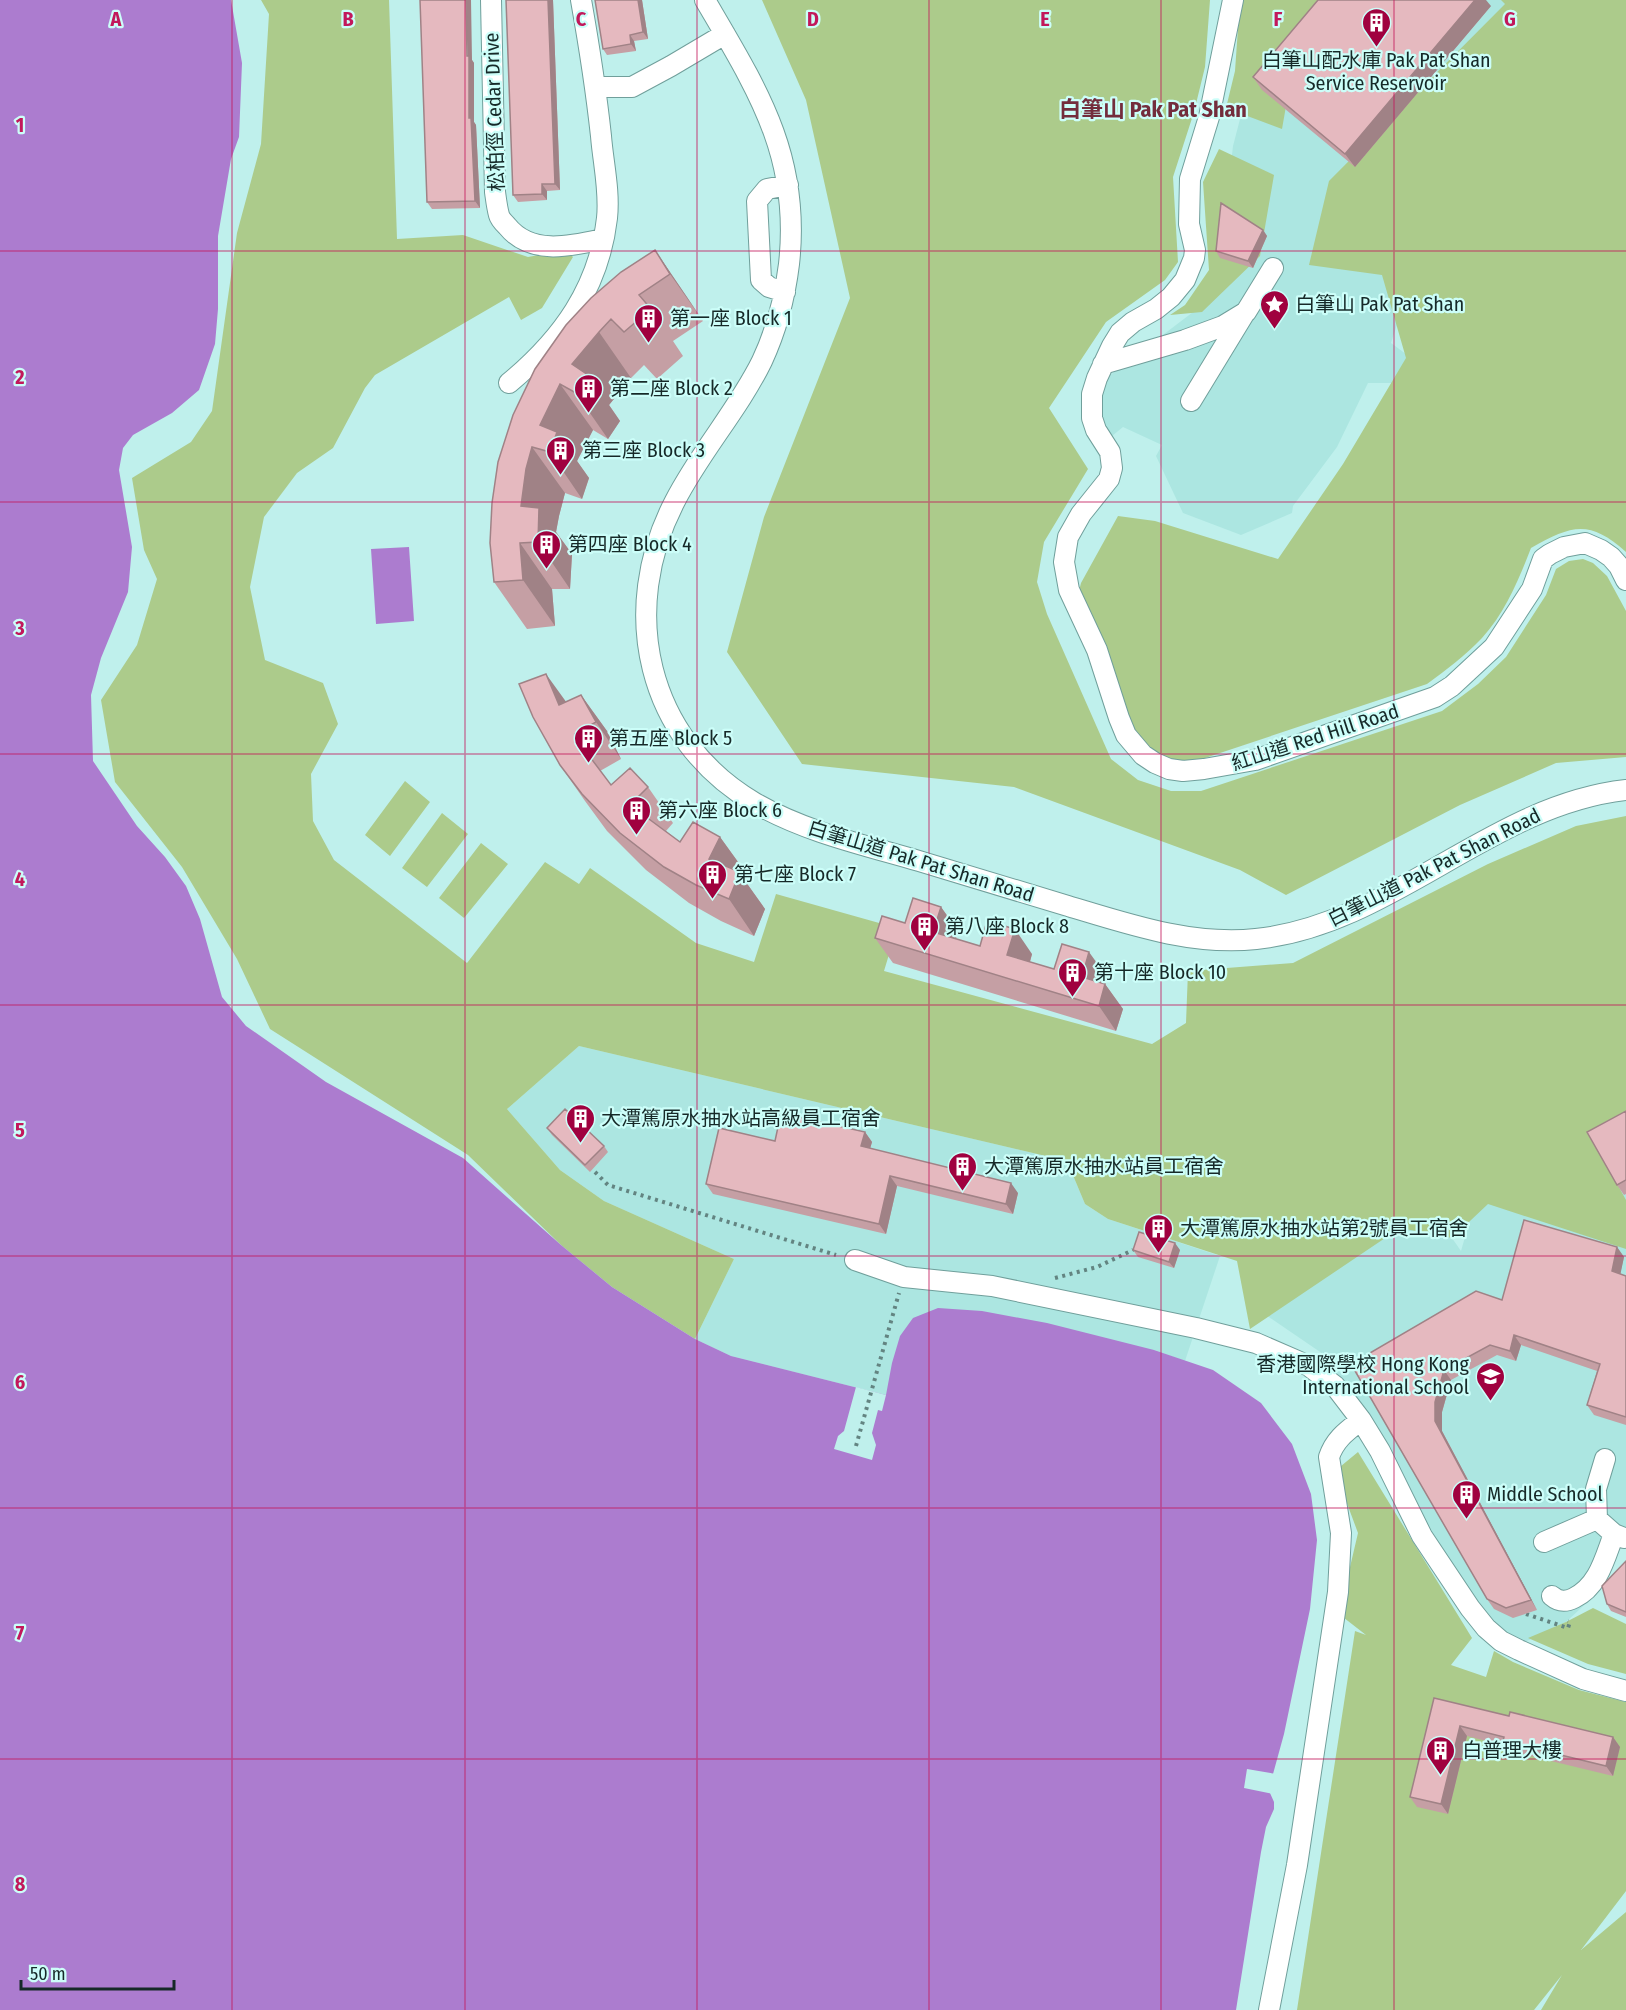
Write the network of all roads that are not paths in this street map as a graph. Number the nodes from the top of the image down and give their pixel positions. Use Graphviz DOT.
graph roads {
  1 [pos="491,0"];
  2 [pos="582,0"];
  3 [pos="705,0"];
  4 [pos="1233,0"];
  5 [pos="725,34"];
  6 [pos="596,87"];
  7 [pos="788,185"];
  8 [pos="603,239"];
  9 [pos="1273,268"];
  10 [pos="785,292"];
  11 [pos="1246,312"];
  12 [pos="1102,364"];
  13 [pos="509,383"];
  14 [pos="1191,401"];
  15 [pos="1626,580"];
  16 [pos="1621,791"];
  17 [pos="855,1260"];
  18 [pos="1361,1420"];
  19 [pos="1605,1459"];
  20 [pos="1597,1519"];
  21 [pos="1620,1536"];
  22 [pos="1545,1542"];
  23 [pos="1552,1596"];
  24 [pos="1626,1690"];
  25 [pos="1269,2010"];
  1 -- 8 [label="street, 松柏徑 Cedar Drive"];
  2 -- 6 [label="street"];
  3 -- 5 [label="street, 白筆山道 Pak Pat Shan Road"];
  4 -- 12 [label="street, 紅山道 Red Hill Road"];
  5 -- 6 [label="street"];
  5 -- 7 [label="street, 白筆山道 Pak Pat Shan Road"];
  6 -- 8 [label="street"];
  7 -- 10 [label="street, 白筆山道 Pak Pat Shan Road"];
  7 -- 10 [label="street"];
  8 -- 13 [label="street"];
  9 -- 11 [label="street"];
  10 -- 16 [label="street, 白筆山道 Pak Pat Shan Road"];
  11 -- 12 [label="street"];
  11 -- 14 [label="street"];
  12 -- 15 [label="street, 紅山道 Red Hill Road"];
  17 -- 18 [label="street"];
  18 -- 24 [label="street"];
  18 -- 25 [label="street"];
  19 -- 20 [label="street"];
  20 -- 21 [label="street"];
  20 -- 22 [label="street"];
  21 -- 23 [label="street"];
}
